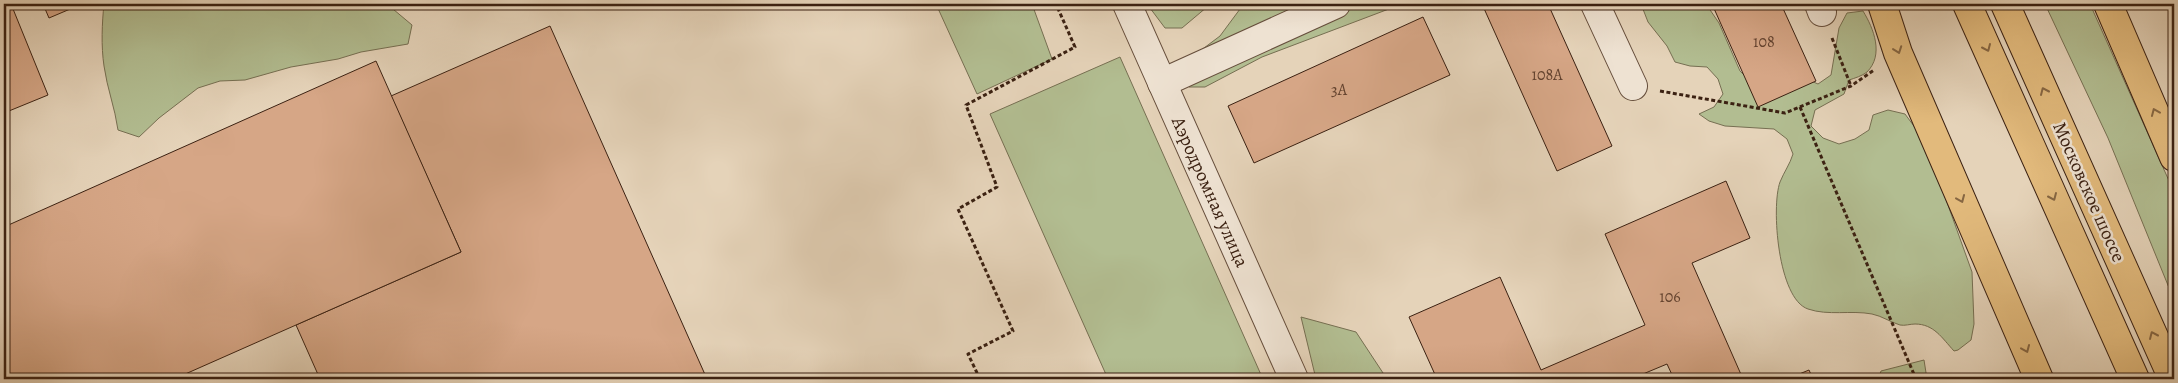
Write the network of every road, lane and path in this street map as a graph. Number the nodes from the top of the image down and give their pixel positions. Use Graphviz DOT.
graph roads {
  1 [pos="1056,4"];
  2 [pos="1127,4"];
  3 [pos="1336,4"];
  4 [pos="1595,4"];
  5 [pos="1882,4"];
  6 [pos="1967,4"];
  7 [pos="2005,4"];
  8 [pos="2108,4"];
  9 [pos="1820,8"];
  10 [pos="1898,52"];
  11 [pos="1162,83"];
  12 [pos="1633,86"];
  13 [pos="1851,86"];
  14 [pos="1800,107"];
  15 [pos="2174,157"];
  16 [pos="980,379"];
  17 [pos="1294,379"];
  18 [pos="1916,379"];
  19 [pos="2038,379"];
  20 [pos="2135,379"];
  21 [pos="2173,379"];
  1 -- 16 [label="path"];
  2 -- 11 [label="street, Аэродромная улица"];
  3 -- 11 [label="street"];
  4 -- 12 [label="street"];
  5 -- 10 [label="main road, one-way"];
  6 -- 20 [label="main road, Московское шоссе, one-way"];
  21 -- 7 [label="main road, Московское шоссе, one-way"];
  15 -- 8 [label="main road, one-way"];
  9 -- 13 [label="path"];
  10 -- 13 [label="path"];
  10 -- 19 [label="main road, one-way"];
  11 -- 17 [label="street, Аэродромная улица"];
  12 -- 14 [label="path"];
  13 -- 14 [label="path"];
  14 -- 18 [label="path"];
}
